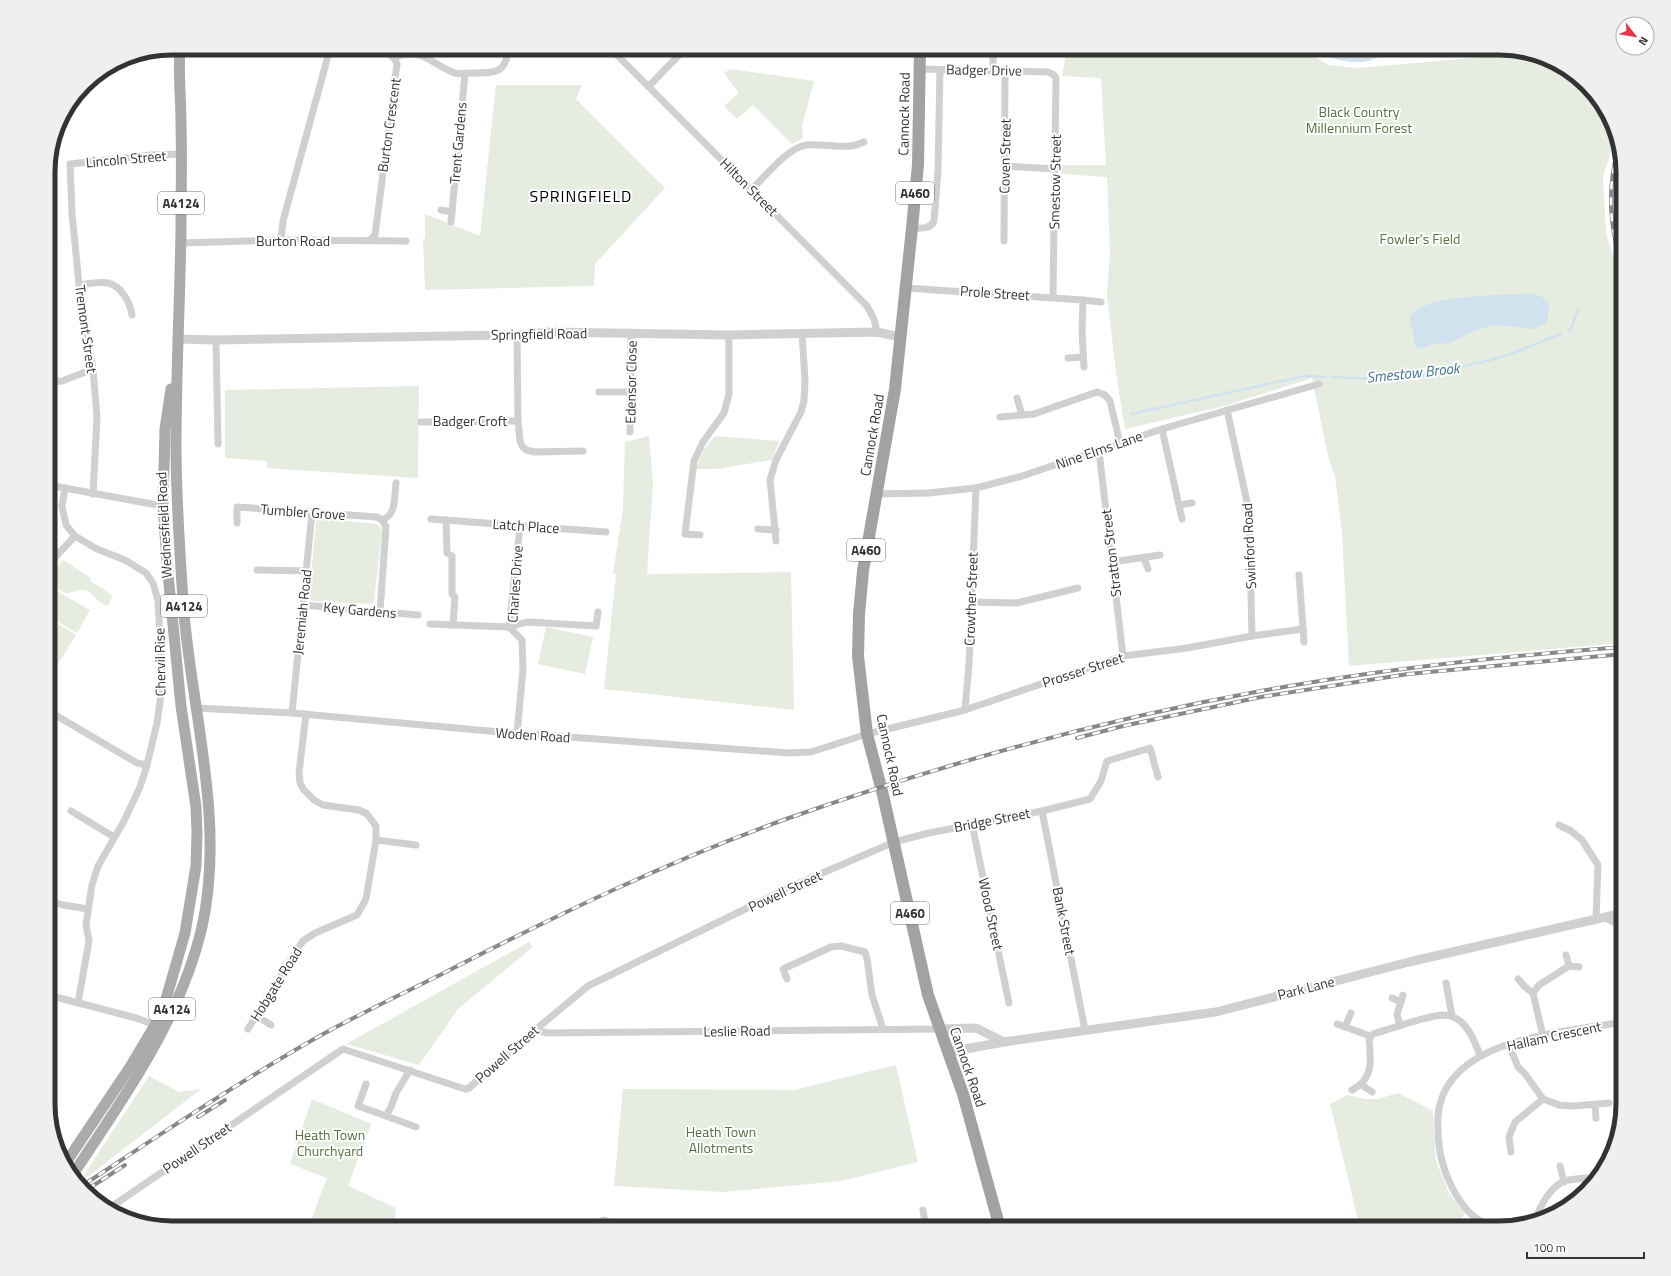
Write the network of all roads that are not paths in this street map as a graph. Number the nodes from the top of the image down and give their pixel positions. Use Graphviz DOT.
graph roads {
  1 [pos="175,55"];
  2 [pos="179,55"];
  3 [pos="329,55"];
  4 [pos="392,55"];
  5 [pos="401,55"];
  6 [pos="421,55"];
  7 [pos="507,55"];
  8 [pos="617,55"];
  9 [pos="679,55"];
  10 [pos="920,55"];
  11 [pos="993,55"];
  12 [pos="395,57"];
  13 [pos="178,67"];
  14 [pos="920,69"];
  15 [pos="940,70"];
  16 [pos="993,71"];
  17 [pos="1005,71"];
  18 [pos="1048,72"];
  19 [pos="465,74"];
  20 [pos="649,86"];
  21 [pos="864,142"];
  22 [pos="182,154"];
  23 [pos="70,164"];
  24 [pos="1004,166"];
  25 [pos="1055,169"];
  26 [pos="752,189"];
  27 [pos="441,210"];
  28 [pos="452,212"];
  29 [pos="451,222"];
  30 [pos="912,228"];
  31 [pos="281,240"];
  32 [pos="370,240"];
  33 [pos="406,241"];
  34 [pos="1004,241"];
  35 [pos="181,243"];
  36 [pos="79,285"];
  37 [pos="906,288"];
  38 [pos="1053,297"];
  39 [pos="1083,300"];
  40 [pos="1102,302"];
  41 [pos="132,316"];
  42 [pos="631,332"];
  43 [pos="877,332"];
  44 [pos="802,333"];
  45 [pos="517,335"];
  46 [pos="729,335"];
  47 [pos="900,337"];
  48 [pos="177,339"];
  49 [pos="216,340"];
  50 [pos="1083,357"];
  51 [pos="1068,358"];
  52 [pos="1084,367"];
  53 [pos="92,369"];
  54 [pos="55,382"];
  55 [pos="1319,384"];
  56 [pos="599,392"];
  57 [pos="630,392"];
  58 [pos="1017,398"];
  59 [pos="1227,410"];
  60 [pos="1022,415"];
  61 [pos="1000,417"];
  62 [pos="518,421"];
  63 [pos="421,422"];
  64 [pos="1162,428"];
  65 [pos="630,432"];
  66 [pos="1120,442"];
  67 [pos="218,444"];
  68 [pos="583,451"];
  69 [pos="1099,451"];
  70 [pos="396,483"];
  71 [pos="55,486"];
  72 [pos="65,488"];
  73 [pos="976,488"];
  74 [pos="93,494"];
  75 [pos="876,494"];
  76 [pos="177,503"];
  77 [pos="1192,503"];
  78 [pos="1179,505"];
  79 [pos="163,506"];
  80 [pos="312,512"];
  81 [pos="431,519"];
  82 [pos="1182,519"];
  83 [pos="382,520"];
  84 [pos="446,520"];
  85 [pos="237,523"];
  86 [pos="520,526"];
  87 [pos="758,529"];
  88 [pos="776,530"];
  89 [pos="606,532"];
  90 [pos="700,535"];
  91 [pos="75,536"];
  92 [pos="776,541"];
  93 [pos="1160,555"];
  94 [pos="55,557"];
  95 [pos="1144,558"];
  96 [pos="1112,562"];
  97 [pos="1148,569"];
  98 [pos="257,570"];
  99 [pos="307,571"];
  100 [pos="1299,575"];
  101 [pos="1078,588"];
  102 [pos="971,602"];
  103 [pos="303,605"];
  104 [pos="380,611"];
  105 [pos="598,612"];
  106 [pos="418,615"];
  107 [pos="430,624"];
  108 [pos="454,625"];
  109 [pos="510,627"];
  110 [pos="1303,629"];
  111 [pos="1252,636"];
  112 [pos="1304,642"];
  113 [pos="1123,656"];
  114 [pos="181,706"];
  115 [pos="196,708"];
  116 [pos="965,710"];
  117 [pos="292,712"];
  118 [pos="306,714"];
  119 [pos="58,716"];
  120 [pos="517,734"];
  121 [pos="867,734"];
  122 [pos="147,765"];
  123 [pos="1158,777"];
  124 [pos="71,811"];
  125 [pos="1042,811"];
  126 [pos="972,824"];
  127 [pos="1559,825"];
  128 [pos="114,837"];
  129 [pos="376,840"];
  130 [pos="894,842"];
  131 [pos="416,845"];
  132 [pos="55,902"];
  133 [pos="88,908"];
  134 [pos="1616,915"];
  135 [pos="1606,917"];
  136 [pos="1596,918"];
  137 [pos="1616,922"];
  138 [pos="1566,955"];
  139 [pos="1568,966"];
  140 [pos="1579,966"];
  141 [pos="787,979"];
  142 [pos="1518,979"];
  143 [pos="1446,983"];
  144 [pos="1534,993"];
  145 [pos="1403,995"];
  146 [pos="55,997"];
  147 [pos="1392,998"];
  148 [pos="1401,1002"];
  149 [pos="78,1003"];
  150 [pos="1009,1003"];
  151 [pos="1351,1013"];
  152 [pos="257,1016"];
  153 [pos="1452,1016"];
  154 [pos="1616,1023"];
  155 [pos="1337,1024"];
  156 [pos="271,1025"];
  157 [pos="1400,1026"];
  158 [pos="159,1027"];
  159 [pos="1345,1027"];
  160 [pos="248,1029"];
  161 [pos="883,1029"];
  162 [pos="939,1029"];
  163 [pos="535,1030"];
  164 [pos="1086,1030"];
  165 [pos="1370,1036"];
  166 [pos="1543,1036"];
  167 [pos="1004,1042"];
  168 [pos="1510,1045"];
  169 [pos="949,1052"];
  170 [pos="1480,1055"];
  171 [pos="410,1070"];
  172 [pos="366,1084"];
  173 [pos="1362,1085"];
  174 [pos="1352,1090"];
  175 [pos="1372,1092"];
  176 [pos="1543,1099"];
  177 [pos="1609,1103"];
  178 [pos="1595,1105"];
  179 [pos="386,1116"];
  180 [pos="1596,1118"];
  181 [pos="416,1127"];
  182 [pos="1511,1152"];
  183 [pos="69,1159"];
  184 [pos="1560,1166"];
  185 [pos="76,1170"];
  186 [pos="1587,1178"];
  187 [pos="1564,1182"];
  188 [pos="113,1205"];
  189 [pos="923,1210"];
  190 [pos="1538,1215"];
  191 [pos="925,1221"];
  192 [pos="998,1221"];
  193 [pos="1482,1221"];
  1 -- 13 [label="main road, Wednesfield Road / A4124"];
  2 -- 13 [label="main road, Wednesfield Road / A4124"];
  3 -- 31 [label="street"];
  4 -- 12 [label="street, Burton Crescent"];
  5 -- 12 [label="street"];
  6 -- 19 [label="street"];
  7 -- 19 [label="street"];
  8 -- 20 [label="street, Hilton Street"];
  9 -- 20 [label="street"];
  10 -- 14 [label="highway, Cannock Road / A460"];
  11 -- 16 [label="street"];
  12 -- 32 [label="street, Burton Crescent"];
  13 -- 22 [label="main road, Wednesfield Road / A4124"];
  14 -- 15 [label="street, Badger Drive"];
  14 -- 30 [label="highway, Cannock Road / A460"];
  15 -- 16 [label="street, Badger Drive"];
  15 -- 30 [label="street"];
  16 -- 17 [label="street, Badger Drive"];
  17 -- 18 [label="street, Badger Drive"];
  17 -- 24 [label="street, Coven Street"];
  18 -- 25 [label="street, Smestow Street"];
  19 -- 28 [label="street, Trent Gardens"];
  20 -- 26 [label="street, Hilton Street"];
  21 -- 26 [label="street"];
  22 -- 23 [label="street, Lincoln Street"];
  22 -- 35 [label="main road, Wednesfield Road / A4124"];
  23 -- 36 [label="street, Tremont Street"];
  24 -- 25 [label="street"];
  24 -- 34 [label="street, Coven Street"];
  25 -- 38 [label="street, Smestow Street"];
  26 -- 43 [label="street, Hilton Street"];
  27 -- 28 [label="street"];
  28 -- 29 [label="street, Trent Gardens"];
  30 -- 37 [label="highway, Cannock Road / A460"];
  31 -- 32 [label="street, Burton Road"];
  31 -- 35 [label="street, Burton Road"];
  32 -- 33 [label="street, Burton Road"];
  35 -- 48 [label="main road, Wednesfield Road / A4124"];
  36 -- 41 [label="street"];
  36 -- 53 [label="street, Tremont Street"];
  37 -- 38 [label="street, Prole Street"];
  37 -- 47 [label="highway, Cannock Road / A460"];
  38 -- 39 [label="street, Prole Street"];
  39 -- 40 [label="street, Prole Street"];
  39 -- 50 [label="street"];
  42 -- 45 [label="street, Springfield Road"];
  42 -- 46 [label="street, Springfield Road"];
  42 -- 57 [label="street, Edensor Close"];
  43 -- 44 [label="street, Springfield Road"];
  43 -- 47 [label="street, Springfield Road"];
  44 -- 46 [label="street, Springfield Road"];
  44 -- 88 [label="street"];
  45 -- 49 [label="street, Springfield Road"];
  45 -- 62 [label="street"];
  46 -- 90 [label="street"];
  47 -- 75 [label="highway, Cannock Road / A460"];
  48 -- 49 [label="street, Springfield Road"];
  48 -- 76 [label="main road, Wednesfield Road / A4124"];
  48 -- 79 [label="main road, Wednesfield Road / A4124"];
  49 -- 67 [label="street"];
  50 -- 51 [label="street"];
  50 -- 52 [label="street"];
  53 -- 54 [label="street"];
  53 -- 74 [label="street, Tremont Street"];
  55 -- 59 [label="street, Nine Elms Lane"];
  56 -- 57 [label="street"];
  57 -- 65 [label="street, Edensor Close"];
  58 -- 60 [label="street"];
  59 -- 64 [label="street, Nine Elms Lane"];
  59 -- 111 [label="street, Swinford Road"];
  60 -- 61 [label="street"];
  60 -- 66 [label="street"];
  62 -- 63 [label="street, Badger Croft"];
  62 -- 68 [label="street"];
  64 -- 66 [label="street, Nine Elms Lane"];
  64 -- 78 [label="street"];
  66 -- 69 [label="street, Nine Elms Lane"];
  69 -- 73 [label="street, Nine Elms Lane"];
  69 -- 96 [label="street, Stratton Street"];
  70 -- 83 [label="street"];
  71 -- 72 [label="street"];
  72 -- 74 [label="street"];
  72 -- 91 [label="street, Chervil Rise"];
  73 -- 75 [label="street, Nine Elms Lane"];
  73 -- 102 [label="street, Crowther Street"];
  74 -- 79 [label="street"];
  75 -- 121 [label="highway, Cannock Road / A460"];
  76 -- 79 [label="main road"];
  76 -- 115 [label="main road, Wednesfield Road / A4124"];
  77 -- 78 [label="street"];
  78 -- 82 [label="street"];
  79 -- 114 [label="main road, Wednesfield Road / A4124"];
  80 -- 83 [label="street, Tumbler Grove"];
  80 -- 85 [label="street, Tumbler Grove"];
  80 -- 99 [label="street, Jeremiah Road"];
  81 -- 84 [label="street, Latch Place"];
  83 -- 104 [label="street"];
  84 -- 86 [label="street, Latch Place"];
  84 -- 108 [label="street"];
  86 -- 89 [label="street, Latch Place"];
  86 -- 109 [label="street, Charles Drive"];
  87 -- 88 [label="street"];
  88 -- 92 [label="street"];
  91 -- 94 [label="street"];
  91 -- 122 [label="street, Chervil Rise"];
  93 -- 95 [label="street"];
  95 -- 96 [label="street"];
  95 -- 97 [label="street"];
  96 -- 113 [label="street, Stratton Street"];
  98 -- 99 [label="street"];
  99 -- 103 [label="street, Jeremiah Road"];
  100 -- 110 [label="street"];
  101 -- 102 [label="street"];
  102 -- 116 [label="street, Crowther Street"];
  103 -- 104 [label="street, Key Gardens"];
  103 -- 117 [label="street, Jeremiah Road"];
  104 -- 106 [label="street, Key Gardens"];
  105 -- 109 [label="street"];
  107 -- 108 [label="street"];
  108 -- 109 [label="street"];
  109 -- 120 [label="street, Charles Drive"];
  110 -- 111 [label="street, Prosser Street"];
  110 -- 112 [label="street"];
  111 -- 113 [label="street, Prosser Street"];
  113 -- 116 [label="street, Prosser Street"];
  114 -- 115 [label="main road"];
  114 -- 158 [label="main road, A4124"];
  115 -- 117 [label="street, Woden Road"];
  115 -- 158 [label="main road, A4124"];
  116 -- 121 [label="street, Prosser Street"];
  117 -- 118 [label="street, Woden Road"];
  118 -- 120 [label="street, Woden Road"];
  118 -- 129 [label="street, Hobgate Road"];
  119 -- 122 [label="street"];
  120 -- 121 [label="street, Woden Road"];
  121 -- 130 [label="highway, Cannock Road / A460"];
  122 -- 128 [label="street, Chervil Rise"];
  123 -- 125 [label="street, Bridge Street"];
  124 -- 128 [label="street"];
  125 -- 126 [label="street, Bridge Street"];
  125 -- 164 [label="street, Bank Street"];
  126 -- 130 [label="street, Bridge Street"];
  126 -- 150 [label="street, Wood Street"];
  127 -- 136 [label="street"];
  128 -- 133 [label="street, Chervil Rise"];
  129 -- 131 [label="street"];
  129 -- 152 [label="street, Hobgate Road"];
  130 -- 162 [label="highway, Cannock Road / A460"];
  130 -- 163 [label="street, Powell Street"];
  132 -- 133 [label="street"];
  133 -- 149 [label="street, Chervil Rise"];
  134 -- 135 [label="street, Park Lane"];
  135 -- 136 [label="street, Park Lane"];
  135 -- 137 [label="street"];
  136 -- 164 [label="street, Park Lane"];
  138 -- 139 [label="street"];
  139 -- 140 [label="street"];
  139 -- 144 [label="street"];
  141 -- 161 [label="street"];
  142 -- 144 [label="street"];
  143 -- 153 [label="street"];
  144 -- 166 [label="street"];
  145 -- 148 [label="street"];
  146 -- 149 [label="street"];
  147 -- 148 [label="street"];
  148 -- 157 [label="street"];
  149 -- 158 [label="street"];
  151 -- 159 [label="street"];
  152 -- 156 [label="street"];
  152 -- 160 [label="street, Hobgate Road"];
  153 -- 157 [label="street"];
  153 -- 170 [label="street"];
  154 -- 166 [label="street, Hallam Crescent"];
  155 -- 159 [label="street"];
  157 -- 165 [label="street"];
  158 -- 183 [label="main road, A4124"];
  158 -- 185 [label="main road, A4124"];
  159 -- 165 [label="street"];
  161 -- 162 [label="street, Leslie Road"];
  161 -- 163 [label="street, Leslie Road"];
  162 -- 167 [label="street"];
  162 -- 169 [label="highway, Cannock Road / A460"];
  163 -- 171 [label="street, Powell Street"];
  164 -- 167 [label="street, Park Lane"];
  165 -- 173 [label="street"];
  166 -- 168 [label="street, Hallam Crescent"];
  167 -- 169 [label="street, Park Lane"];
  168 -- 170 [label="street, Hallam Crescent"];
  168 -- 176 [label="street"];
  169 -- 192 [label="highway, Cannock Road / A460"];
  170 -- 193 [label="street, Hallam Crescent"];
  171 -- 179 [label="street"];
  171 -- 188 [label="street, Powell Street"];
  172 -- 179 [label="street"];
  173 -- 174 [label="street"];
  173 -- 175 [label="street"];
  176 -- 178 [label="street"];
  176 -- 182 [label="street"];
  177 -- 178 [label="street"];
  178 -- 180 [label="street"];
  179 -- 181 [label="street"];
  184 -- 187 [label="street"];
  186 -- 187 [label="street"];
  187 -- 190 [label="street"];
  189 -- 191 [label="street"];
}
